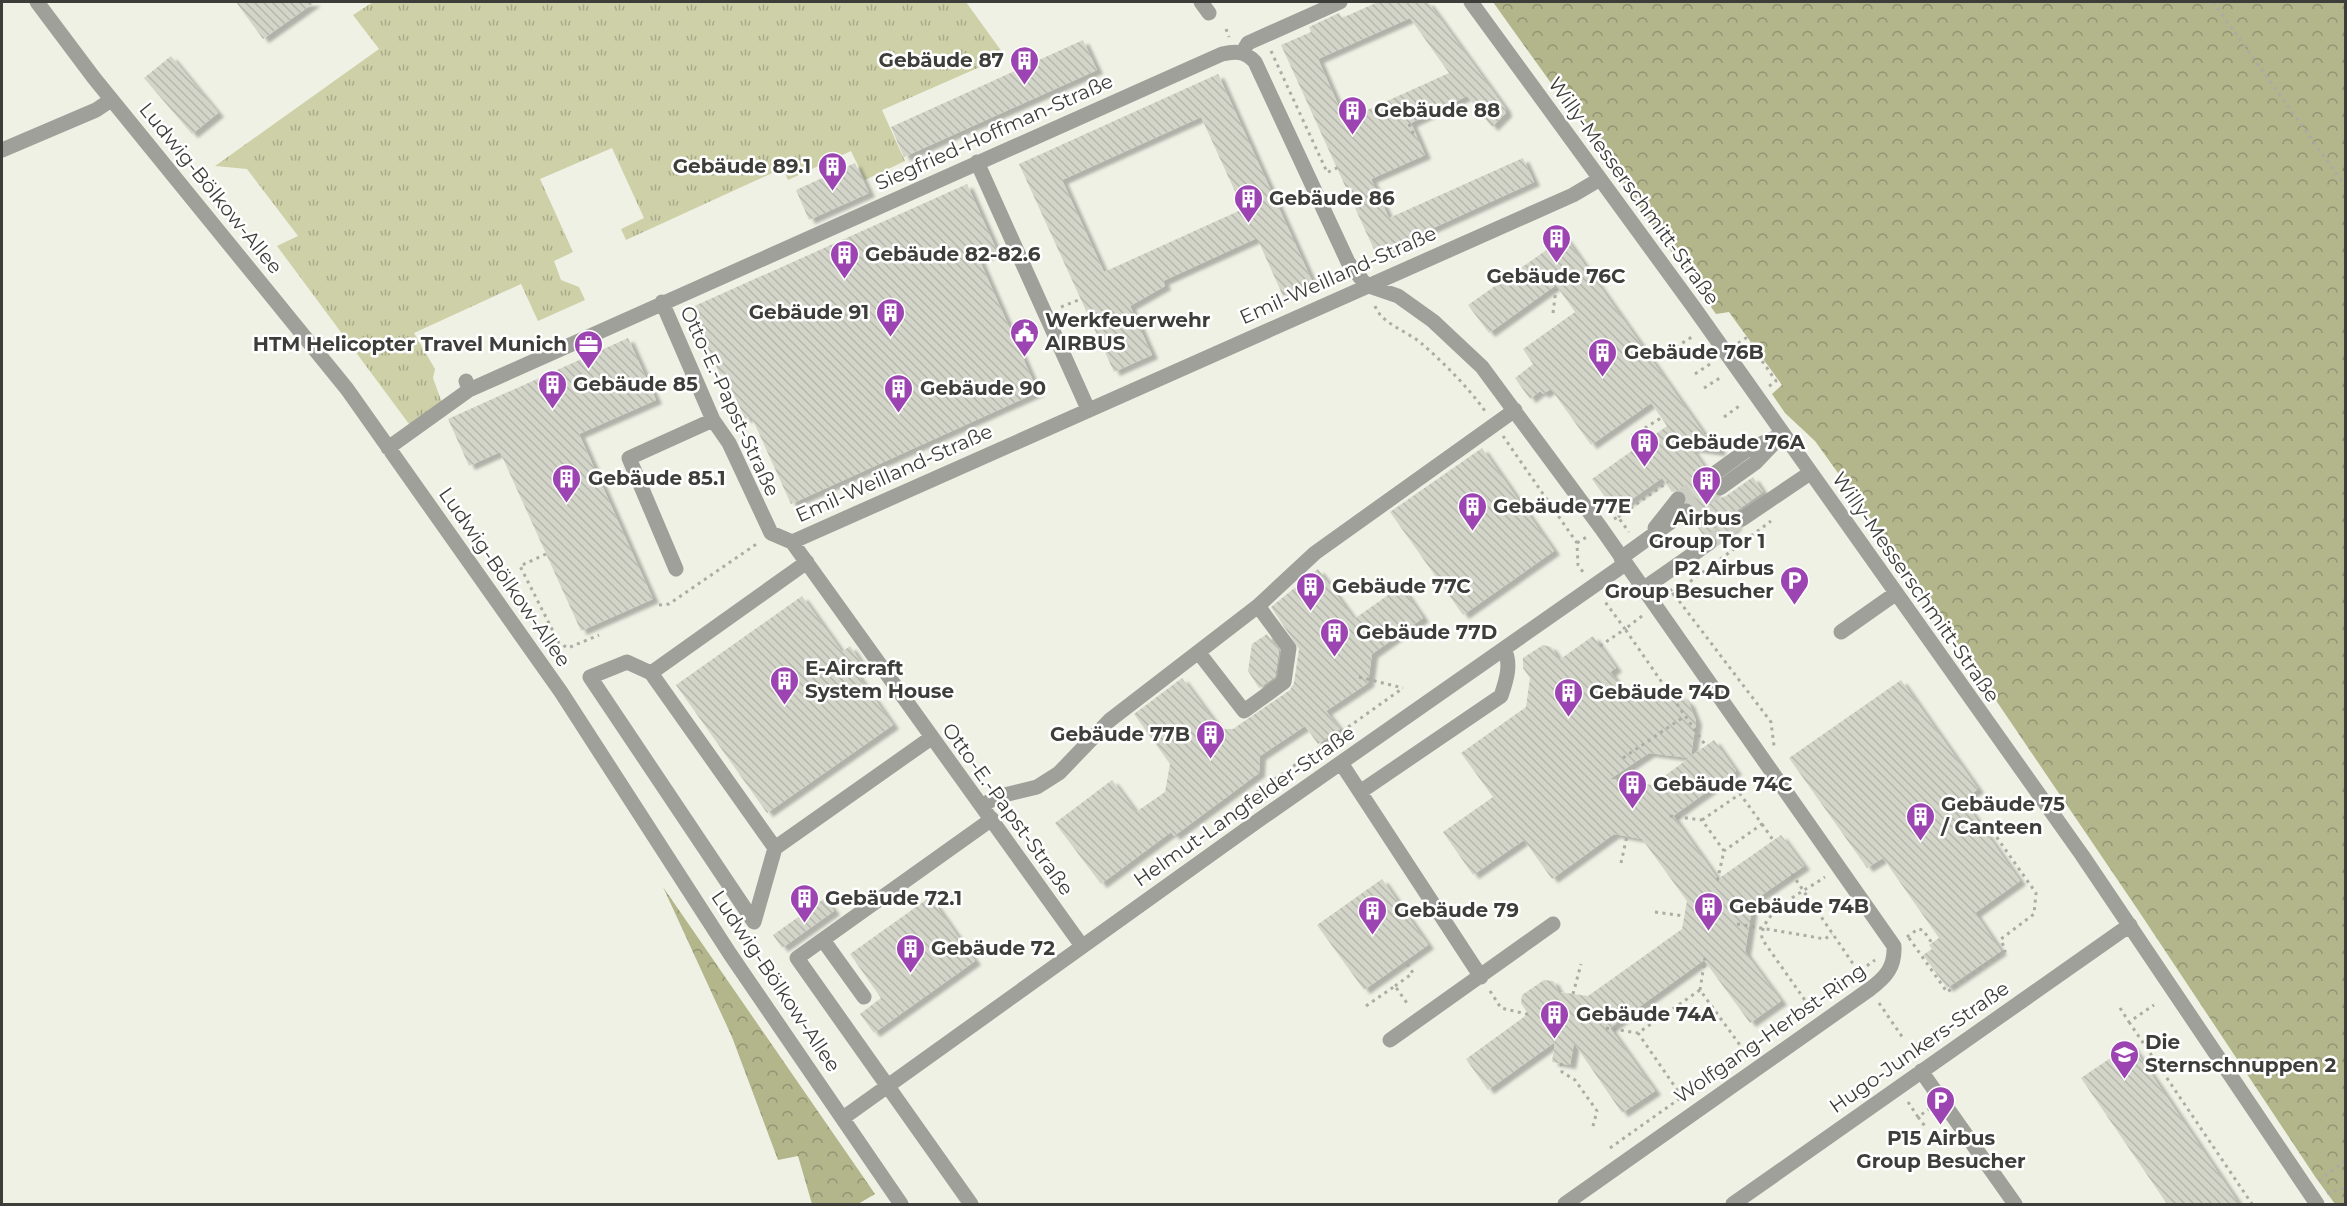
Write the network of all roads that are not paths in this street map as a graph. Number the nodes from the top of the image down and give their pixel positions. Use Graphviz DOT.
graph roads {
  1 [pos="37,2"];
  2 [pos="1340,2"];
  3 [pos="1471,2"];
  4 [pos="1242,52"];
  5 [pos="111,100"];
  6 [pos="2,150"];
  7 [pos="977,162"];
  8 [pos="1600,179"];
  9 [pos="1366,285"];
  10 [pos="662,303"];
  11 [pos="1088,409"];
  12 [pos="1515,410"];
  13 [pos="713,420"];
  14 [pos="1782,435"];
  15 [pos="388,448"];
  16 [pos="1810,473"];
  17 [pos="1715,482"];
  18 [pos="1682,505"];
  19 [pos="1742,519"];
  20 [pos="792,542"];
  21 [pos="1709,543"];
  22 [pos="1623,561"];
  23 [pos="807,562"];
  24 [pos="676,569"];
  25 [pos="1643,589"];
  26 [pos="1895,594"];
  27 [pos="1258,606"];
  28 [pos="1841,632"];
  29 [pos="1504,649"];
  30 [pos="1199,653"];
  31 [pos="651,673"];
  32 [pos="931,738"];
  33 [pos="1341,763"];
  34 [pos="1360,792"];
  35 [pos="982,806"];
  36 [pos="992,819"];
  37 [pos="775,848"];
  38 [pos="1553,924"];
  39 [pos="2130,925"];
  40 [pos="823,940"];
  41 [pos="1082,946"];
  42 [pos="1480,976"];
  43 [pos="864,997"];
  44 [pos="1390,1040"];
  45 [pos="1921,1071"];
  46 [pos="888,1086"];
  47 [pos="843,1118"];
  48 [pos="901,1204"];
  49 [pos="971,1204"];
  50 [pos="1565,1204"];
  51 [pos="1733,1204"];
  52 [pos="2015,1204"];
  53 [pos="2317,1204"];
  1 -- 5 [label="street, Ludwig-Bölkow-Allee"];
  2 -- 4 [label="street, Siegfried-Hoffman-Straße"];
  3 -- 8 [label="street, Willy-Messerschmitt-Straße"];
  4 -- 7 [label="street, Siegfried-Hoffman-Straße"];
  4 -- 9 [label="street"];
  5 -- 6 [label="street"];
  5 -- 15 [label="street, Ludwig-Bölkow-Allee"];
  7 -- 10 [label="street, Siegfried-Hoffman-Straße"];
  7 -- 11 [label="street"];
  8 -- 9 [label="street, Emil-Weilland-Straße"];
  8 -- 14 [label="street, Willy-Messerschmitt-Straße"];
  9 -- 11 [label="street, Emil-Weilland-Straße"];
  9 -- 12 [label="street"];
  10 -- 13 [label="street, Otto-E.-Papst-Straße"];
  10 -- 15 [label="street, Siegfried-Hoffman-Straße"];
  11 -- 20 [label="street, Emil-Weilland-Straße"];
  12 -- 22 [label="street"];
  12 -- 27 [label="street"];
  13 -- 20 [label="street, Otto-E.-Papst-Straße"];
  13 -- 24 [label="street"];
  14 -- 16 [label="street, Willy-Messerschmitt-Straße"];
  14 -- 17 [label="street"];
  15 -- 47 [label="street, Ludwig-Bölkow-Allee"];
  16 -- 19 [label="street"];
  16 -- 26 [label="street, Willy-Messerschmitt-Straße"];
  18 -- 22 [label="street, Helmut-Langfelder-Straße"];
  20 -- 23 [label="street, Otto-E.-Papst-Straße"];
  21 -- 25 [label="street"];
  22 -- 25 [label="street"];
  22 -- 29 [label="street, Helmut-Langfelder-Straße"];
  23 -- 31 [label="street"];
  23 -- 32 [label="street, Otto-E.-Papst-Straße"];
  25 -- 50 [label="street, Wolfgang-Herbst-Ring"];
  26 -- 28 [label="street"];
  26 -- 39 [label="street, Willy-Messerschmitt-Straße"];
  27 -- 30 [label="street"];
  27 -- 30 [label="street"];
  29 -- 33 [label="street, Helmut-Langfelder-Straße"];
  29 -- 34 [label="street"];
  30 -- 35 [label="street"];
  31 -- 37 [label="street"];
  31 -- 37 [label="street"];
  32 -- 35 [label="street, Otto-E.-Papst-Straße"];
  32 -- 37 [label="street"];
  33 -- 34 [label="street"];
  33 -- 41 [label="street, Helmut-Langfelder-Straße"];
  34 -- 42 [label="street"];
  35 -- 36 [label="street, Otto-E.-Papst-Straße"];
  36 -- 40 [label="street"];
  36 -- 41 [label="street, Otto-E.-Papst-Straße"];
  38 -- 42 [label="street"];
  39 -- 45 [label="street, Hugo-Junkers-Straße"];
  39 -- 53 [label="street, Willy-Messerschmitt-Straße"];
  40 -- 43 [label="street"];
  40 -- 46 [label="street"];
  41 -- 46 [label="street, Helmut-Langfelder-Straße"];
  42 -- 44 [label="street"];
  45 -- 51 [label="street, Hugo-Junkers-Straße"];
  45 -- 52 [label="street"];
  46 -- 47 [label="street, Helmut-Langfelder-Straße"];
  46 -- 49 [label="street"];
  47 -- 48 [label="street, Ludwig-Bölkow-Allee"];
}
